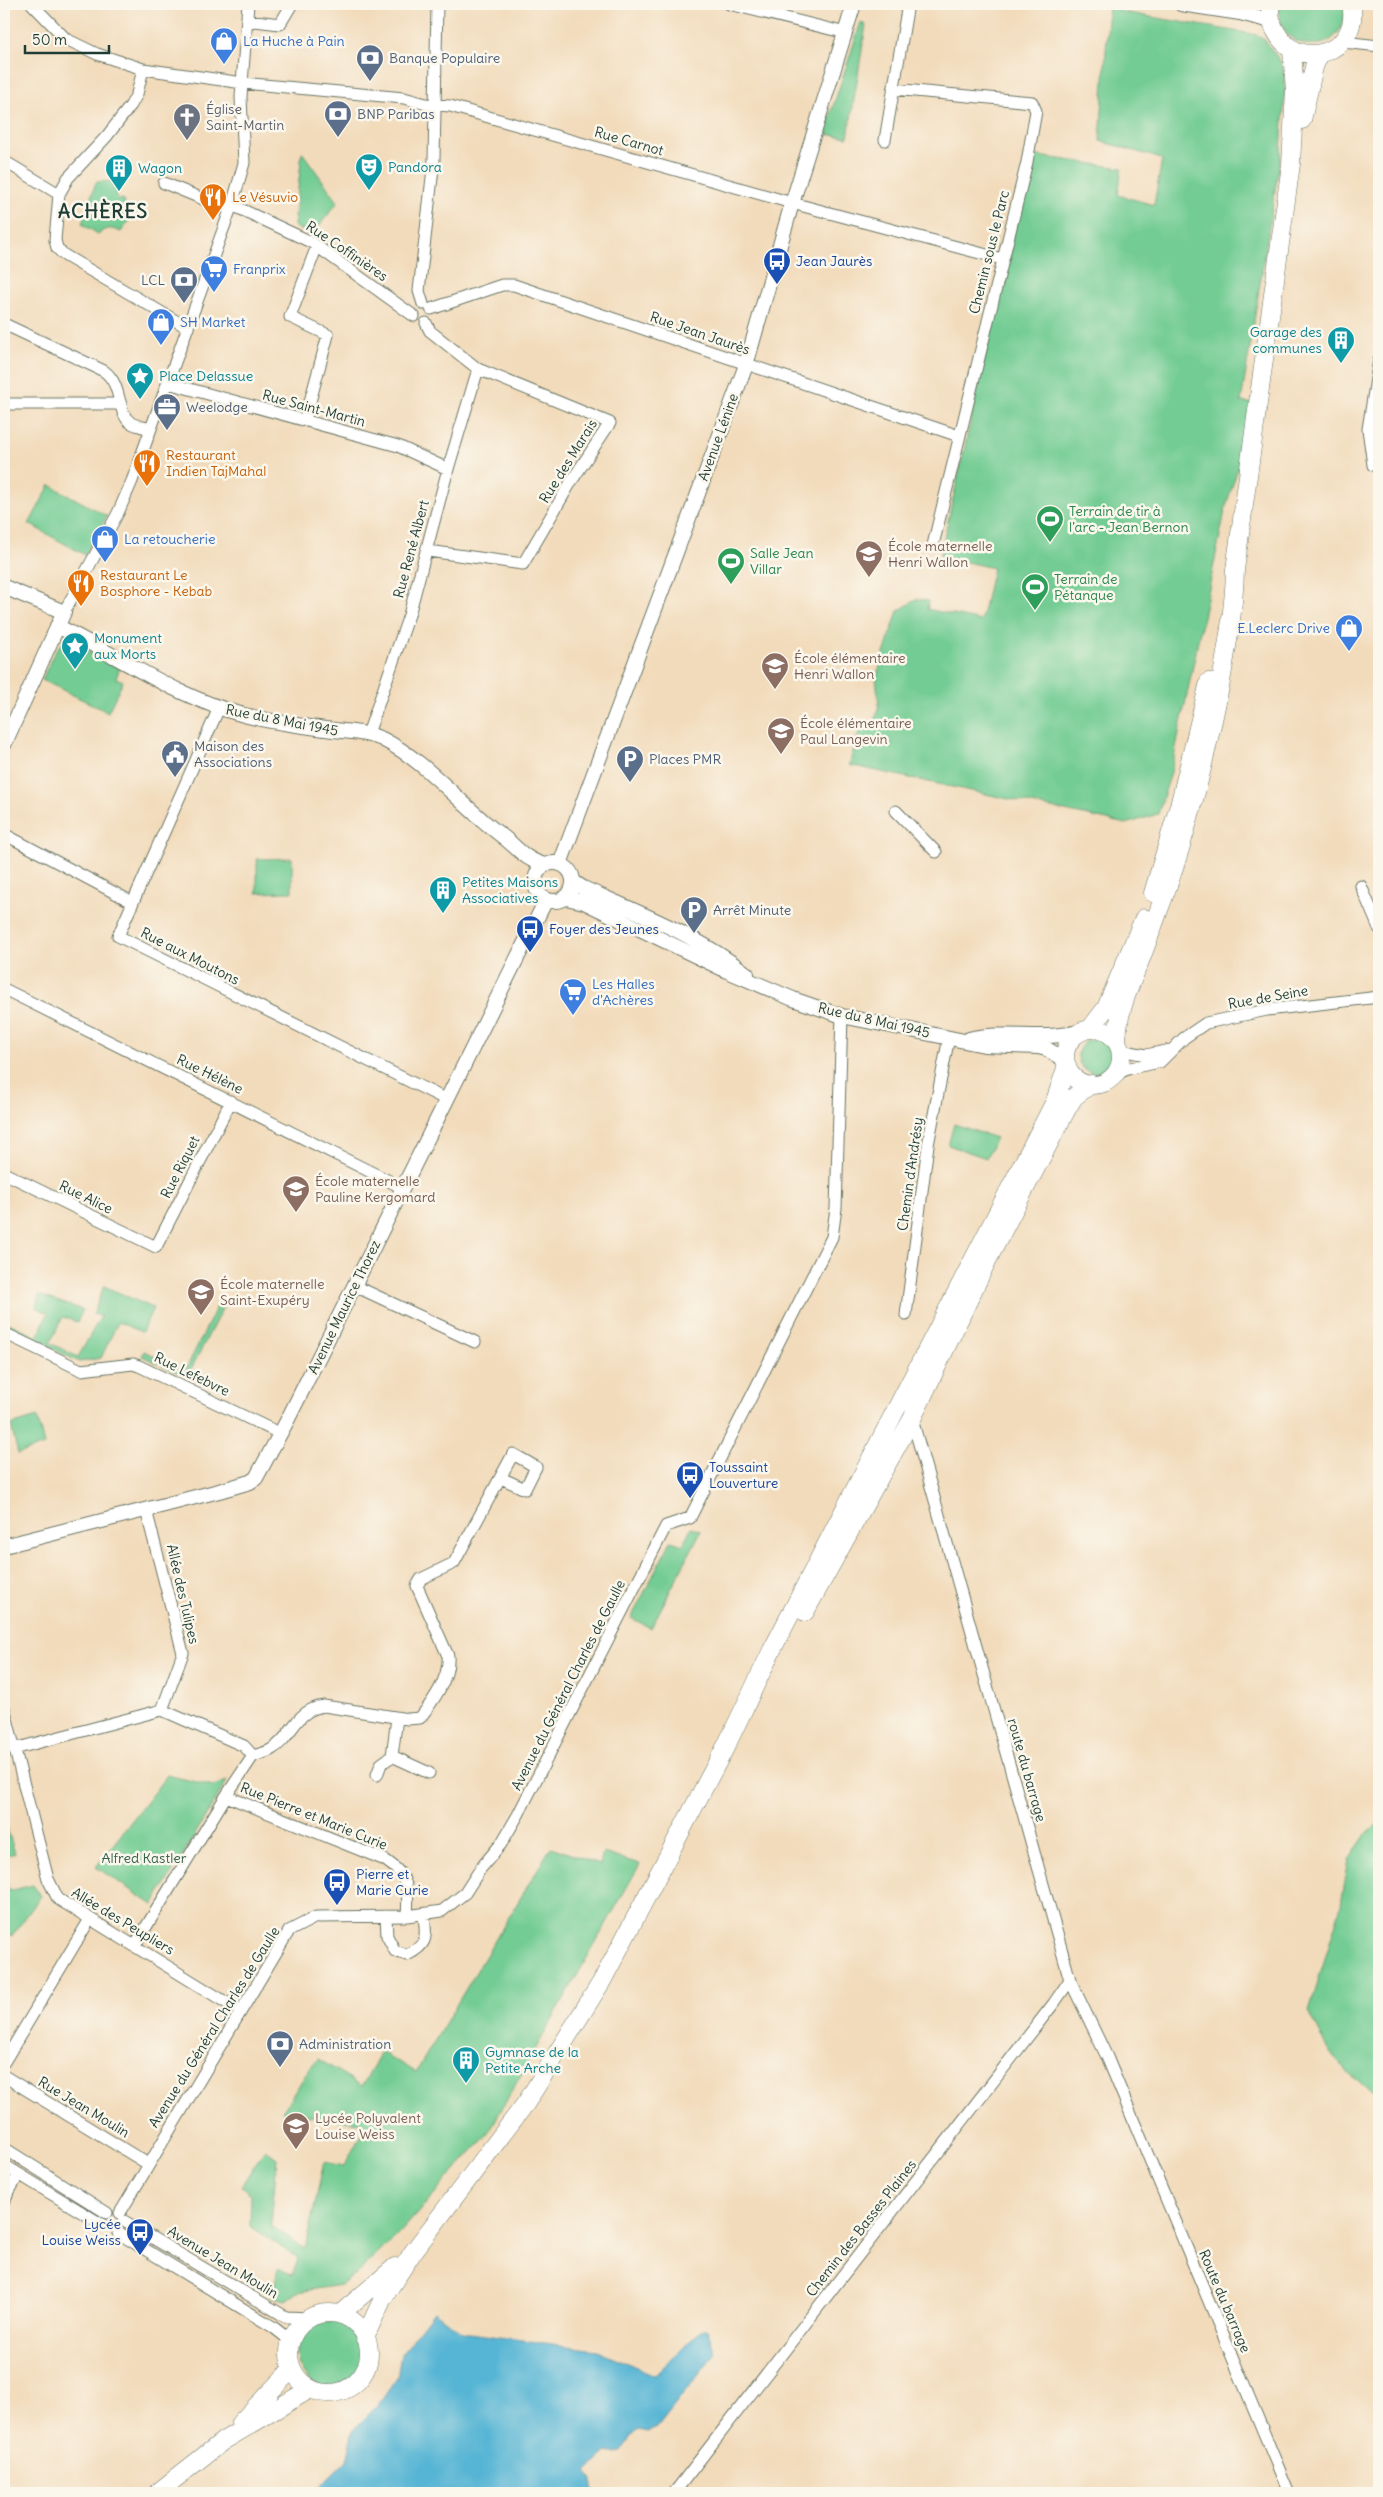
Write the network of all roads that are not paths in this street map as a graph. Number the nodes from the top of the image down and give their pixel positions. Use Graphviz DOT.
graph roads {
  1 [pos="32,4"];
  2 [pos="248,4"];
  3 [pos="292,4"];
  4 [pos="437,4"];
  5 [pos="730,4"];
  6 [pos="854,4"];
  7 [pos="908,4"];
  8 [pos="1181,4"];
  9 [pos="1271,4"];
  10 [pos="1351,4"];
  11 [pos="247,20"];
  12 [pos="1271,21"];
  13 [pos="846,33"];
  14 [pos="1343,42"];
  15 [pos="1379,46"];
  16 [pos="1292,50"];
  17 [pos="1320,53"];
  18 [pos="143,69"];
  19 [pos="243,83"];
  20 [pos="893,89"];
  21 [pos="436,105"];
  22 [pos="885,140"];
  23 [pos="4,161"];
  24 [pos="1291,164"];
  25 [pos="164,183"];
  26 [pos="59,194"];
  27 [pos="792,203"];
  28 [pos="232,206"];
  29 [pos="316,246"];
  30 [pos="1002,259"];
  31 [pos="427,307"];
  32 [pos="414,316"];
  33 [pos="426,323"];
  34 [pos="4,324"];
  35 [pos="188,328"];
  36 [pos="1379,360"];
  37 [pos="746,365"];
  38 [pos="478,370"];
  39 [pos="168,383"];
  40 [pos="4,404"];
  41 [pos="121,404"];
  42 [pos="305,420"];
  43 [pos="150,429"];
  44 [pos="959,436"];
  45 [pos="1379,466"];
  46 [pos="448,469"];
  47 [pos="933,545"];
  48 [pos="428,551"];
  49 [pos="1235,570"];
  50 [pos="4,587"];
  51 [pos="64,612"];
  52 [pos="57,626"];
  53 [pos="219,708"];
  54 [pos="368,734"];
  55 [pos="4,745"];
  56 [pos="896,811"];
  57 [pos="492,830"];
  58 [pos="4,834"];
  59 [pos="936,852"];
  60 [pos="560,864"];
  61 [pos="544,865"];
  62 [pos="535,879"];
  63 [pos="574,882"];
  64 [pos="1361,886"];
  65 [pos="566,898"];
  66 [pos="546,900"];
  67 [pos="132,902"];
  68 [pos="1379,928"];
  69 [pos="757,982"];
  70 [pos="4,989"];
  71 [pos="1379,997"];
  72 [pos="842,1016"];
  73 [pos="1086,1030"];
  74 [pos="948,1037"];
  75 [pos="965,1040"];
  76 [pos="1119,1046"];
  77 [pos="1171,1050"];
  78 [pos="1066,1063"];
  79 [pos="1114,1075"];
  80 [pos="1091,1084"];
  81 [pos="445,1099"];
  82 [pos="231,1101"];
  83 [pos="4,1173"];
  84 [pos="403,1188"];
  85 [pos="156,1247"];
  86 [pos="355,1286"];
  87 [pos="906,1315"];
  88 [pos="4,1333"];
  89 [pos="474,1342"];
  90 [pos="908,1387"];
  91 [pos="912,1419"];
  92 [pos="281,1434"];
  93 [pos="501,1478"];
  94 [pos="146,1510"];
  95 [pos="4,1546"];
  96 [pos="4,1707"];
  97 [pos="162,1710"];
  98 [pos="397,1718"];
  99 [pos="727,1744"];
  100 [pos="14,1749"];
  101 [pos="253,1756"];
  102 [pos="392,1756"];
  103 [pos="429,1773"];
  104 [pos="377,1775"];
  105 [pos="226,1796"];
  106 [pos="424,1915"];
  107 [pos="386,1916"];
  108 [pos="408,1916"];
  109 [pos="90,1919"];
  110 [pos="135,1945"];
  111 [pos="1070,1980"];
  112 [pos="240,2011"];
  113 [pos="4,2062"];
  114 [pos="4,2076"];
  115 [pos="1133,2121"];
  116 [pos="4,2148"];
  117 [pos="148,2164"];
  118 [pos="4,2165"];
  119 [pos="19,2174"];
  120 [pos="4,2200"];
  121 [pos="107,2213"];
  122 [pos="122,2217"];
  123 [pos="101,2224"];
  124 [pos="118,2233"];
  125 [pos="413,2252"];
  126 [pos="340,2314"];
  127 [pos="309,2318"];
  128 [pos="365,2337"];
  129 [pos="290,2341"];
  130 [pos="292,2368"];
  131 [pos="310,2389"];
  132 [pos="223,2441"];
  133 [pos="158,2493"];
  134 [pos="674,2493"];
  135 [pos="1288,2493"];
  1 -- 18 [label="street, Rue Carnot"];
  2 -- 11 [label="street"];
  3 -- 11 [label="street"];
  4 -- 21 [label="street"];
  5 -- 13 [label="street"];
  6 -- 13 [label="street, Avenue Lénine"];
  7 -- 20 [label="street"];
  8 -- 12 [label="street"];
  9 -- 12 [label="main road"];
  10 -- 14 [label="main road"];
  11 -- 19 [label="street"];
  12 -- 16 [label="main road"];
  13 -- 27 [label="street, Avenue Lénine"];
  14 -- 15 [label="street"];
  14 -- 17 [label="main road"];
  16 -- 17 [label="main road"];
  16 -- 24 [label="main road"];
  17 -- 24 [label="main road"];
  18 -- 19 [label="street, Rue Carnot"];
  18 -- 26 [label="street"];
  19 -- 21 [label="street, Rue Carnot"];
  19 -- 28 [label="street"];
  20 -- 22 [label="street"];
  20 -- 30 [label="street, Chemin sous le Parc"];
  21 -- 27 [label="street, Rue Carnot"];
  21 -- 31 [label="street"];
  23 -- 26 [label="street"];
  24 -- 49 [label="main road"];
  25 -- 28 [label="street, Rue Coffinières"];
  26 -- 35 [label="street"];
  27 -- 30 [label="street, Rue Carnot"];
  27 -- 37 [label="street, Avenue Lénine"];
  28 -- 29 [label="street, Rue Coffinières"];
  28 -- 35 [label="street"];
  29 -- 32 [label="street, Rue Coffinières"];
  29 -- 42 [label="street"];
  30 -- 44 [label="street, Chemin sous le Parc"];
  31 -- 32 [label="street"];
  31 -- 33 [label="street"];
  31 -- 37 [label="street, Rue Jean Jaurès"];
  32 -- 33 [label="street"];
  33 -- 38 [label="street, Rue des Marais"];
  34 -- 41 [label="street"];
  35 -- 39 [label="street"];
  36 -- 45 [label="street"];
  37 -- 44 [label="street, Rue Jean Jaurès"];
  37 -- 60 [label="street, Avenue Lénine"];
  38 -- 46 [label="street, Rue René Albert"];
  38 -- 48 [label="street, Rue des Marais"];
  39 -- 42 [label="street, Rue Saint-Martin"];
  39 -- 43 [label="street"];
  40 -- 41 [label="street"];
  41 -- 43 [label="street"];
  42 -- 46 [label="street, Rue Saint-Martin"];
  43 -- 51 [label="street"];
  44 -- 47 [label="street, Chemin sous le Parc"];
  46 -- 48 [label="street, Rue René Albert"];
  48 -- 54 [label="street, Rue René Albert"];
  49 -- 73 [label="main road"];
  49 -- 76 [label="main road"];
  50 -- 51 [label="street"];
  51 -- 52 [label="street"];
  52 -- 53 [label="street, Rue du 8 Mai 1945"];
  52 -- 55 [label="street"];
  53 -- 54 [label="street, Rue du 8 Mai 1945"];
  53 -- 67 [label="street, Rue aux Moutons"];
  54 -- 57 [label="street, Rue du 8 Mai 1945"];
  56 -- 59 [label="street"];
  57 -- 61 [label="street, Rue du 8 Mai 1945"];
  57 -- 62 [label="street, Rue du 8 Mai 1945"];
  58 -- 67 [label="street"];
  60 -- 61 [label="street"];
  60 -- 63 [label="street"];
  61 -- 62 [label="street"];
  62 -- 66 [label="street"];
  63 -- 65 [label="street"];
  63 -- 69 [label="street, Rue du 8 Mai 1945"];
  64 -- 68 [label="street"];
  65 -- 66 [label="street"];
  65 -- 69 [label="street, Rue du 8 Mai 1945"];
  66 -- 81 [label="street, Avenue Maurice Thorez"];
  67 -- 81 [label="street, Rue aux Moutons"];
  69 -- 72 [label="street, Rue du 8 Mai 1945"];
  70 -- 82 [label="street, Rue Hélène"];
  71 -- 77 [label="street, Rue de Seine"];
  72 -- 74 [label="street, Rue du 8 Mai 1945"];
  72 -- 106 [label="street, Avenue du Général Charles de Gaulle"];
  73 -- 75 [label="street, Rue du 8 Mai 1945"];
  73 -- 76 [label="main road"];
  73 -- 78 [label="main road"];
  74 -- 75 [label="street, Rue du 8 Mai 1945"];
  74 -- 87 [label="street, Chemin d'Andrésy"];
  75 -- 78 [label="street, Rue du 8 Mai 1945"];
  76 -- 77 [label="street"];
  76 -- 79 [label="main road"];
  77 -- 79 [label="street, Rue de Seine"];
  78 -- 80 [label="main road"];
  78 -- 90 [label="main road"];
  79 -- 80 [label="main road"];
  80 -- 91 [label="main road"];
  81 -- 84 [label="street, Avenue Maurice Thorez"];
  82 -- 84 [label="street, Rue Hélène"];
  82 -- 85 [label="street, Rue Riquet"];
  83 -- 85 [label="street, Rue Alice"];
  84 -- 86 [label="street, Avenue Maurice Thorez"];
  86 -- 89 [label="street"];
  86 -- 92 [label="street, Avenue Maurice Thorez"];
  88 -- 92 [label="street, Rue Lefebvre"];
  90 -- 91 [label="street"];
  90 -- 99 [label="main road"];
  91 -- 99 [label="main road"];
  91 -- 111 [label="street, route du barrage"];
  92 -- 94 [label="street, Avenue Maurice Thorez"];
  93 -- 98 [label="street"];
  94 -- 95 [label="street, Avenue Maurice Thorez"];
  94 -- 97 [label="street, Allée des Tulipes"];
  96 -- 100 [label="street, Allée des Peupliers"];
  97 -- 100 [label="street"];
  97 -- 101 [label="street"];
  98 -- 101 [label="street"];
  98 -- 102 [label="street"];
  99 -- 125 [label="main road"];
  100 -- 109 [label="street, Allée des Peupliers"];
  101 -- 105 [label="street"];
  102 -- 103 [label="street"];
  102 -- 104 [label="street"];
  105 -- 108 [label="street, Rue Pierre et Marie Curie"];
  105 -- 110 [label="street"];
  106 -- 107 [label="street"];
  106 -- 108 [label="street, Avenue du Général Charles de Gaulle"];
  107 -- 108 [label="street, Avenue du Général Charles de Gaulle"];
  107 -- 112 [label="street, Avenue du Général Charles de Gaulle"];
  109 -- 110 [label="street, Allée des Peupliers"];
  109 -- 113 [label="street"];
  110 -- 112 [label="street, Allée des Peupliers"];
  111 -- 115 [label="street, route du barrage"];
  111 -- 134 [label="street, Chemin des Basses Plaines"];
  112 -- 117 [label="street, Avenue du Général Charles de Gaulle"];
  114 -- 117 [label="street, Rue Jean Moulin"];
  115 -- 135 [label="street, Route du barrage"];
  116 -- 121 [label="street"];
  117 -- 122 [label="street, Avenue du Général Charles de Gaulle"];
  118 -- 119 [label="street"];
  119 -- 120 [label="street"];
  119 -- 123 [label="street"];
  121 -- 122 [label="street"];
  121 -- 123 [label="street"];
  122 -- 124 [label="street, Avenue du Général Charles de Gaulle"];
  122 -- 127 [label="street, Avenue Jean Moulin"];
  123 -- 124 [label="street"];
  124 -- 129 [label="street, Avenue Jean Moulin"];
  125 -- 126 [label="main road"];
  125 -- 128 [label="main road"];
  126 -- 127 [label="main road"];
  126 -- 128 [label="main road"];
  127 -- 129 [label="main road"];
  128 -- 131 [label="main road"];
  129 -- 130 [label="main road"];
  130 -- 131 [label="main road"];
  130 -- 132 [label="main road"];
  131 -- 132 [label="main road"];
  132 -- 133 [label="main road"];
}
